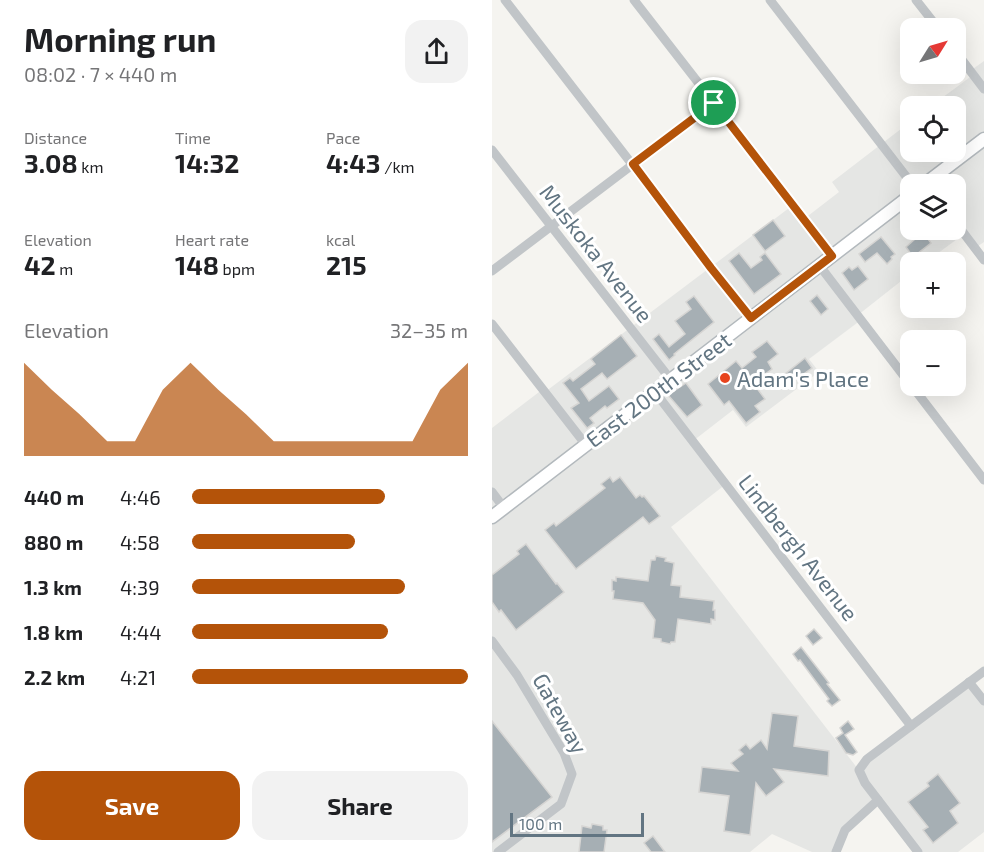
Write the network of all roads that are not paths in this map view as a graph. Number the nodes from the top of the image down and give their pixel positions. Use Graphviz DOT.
graph roads {
  1 [pos="505,0"];
  2 [pos="634,0"];
  3 [pos="770,0"];
  4 [pos="916,0"];
  5 [pos="930,18"];
  6 [pos="966,65"];
  7 [pos="984,89"];
  8 [pos="714,103"];
  9 [pos="984,139"];
  10 [pos="492,150"];
  11 [pos="633,164"];
  12 [pos="904,174"];
  13 [pos="939,174"];
  14 [pos="900,204"];
  15 [pos="551,226"];
  16 [pos="966,236"];
  17 [pos="832,256"];
  18 [pos="984,260"];
  19 [pos="819,265"];
  20 [pos="492,272"];
  21 [pos="751,318"];
  22 [pos="492,324"];
  23 [pos="900,371"];
  24 [pos="671,380"];
  25 [pos="655,392"];
  26 [pos="919,396"];
  27 [pos="586,445"];
  28 [pos="984,480"];
  29 [pos="492,492"];
  30 [pos="504,508"];
  31 [pos="492,517"];
  32 [pos="492,641"];
  33 [pos="984,671"];
  34 [pos="969,682"];
  35 [pos="984,701"];
  36 [pos="912,726"];
  37 [pos="878,800"];
  38 [pos="498,852"];
  39 [pos="836,852"];
  40 [pos="918,852"];
  1 -- 11 [label="street"];
  2 -- 8 [label="street"];
  3 -- 12 [label="street"];
  4 -- 5 [label="street"];
  6 -- 7 [label="street"];
  8 -- 11 [label="street"];
  8 -- 17 [label="street"];
  9 -- 13 [label="street"];
  10 -- 15 [label="street, Muskoka Avenue"];
  11 -- 15 [label="street"];
  11 -- 21 [label="street"];
  14 -- 17 [label="street, East 200th Street"];
  15 -- 20 [label="street"];
  15 -- 24 [label="street, Muskoka Avenue"];
  16 -- 18 [label="street"];
  17 -- 19 [label="street, East 200th Street"];
  19 -- 21 [label="street, East 200th Street"];
  19 -- 23 [label="street"];
  21 -- 24 [label="street, East 200th Street"];
  22 -- 27 [label="street"];
  24 -- 25 [label="street, East 200th Street"];
  25 -- 27 [label="street, East 200th Street"];
  25 -- 36 [label="street, Lindbergh Avenue"];
  26 -- 28 [label="street"];
  27 -- 30 [label="street, East 200th Street"];
  29 -- 30 [label="street"];
  30 -- 31 [label="street, East 200th Street"];
  32 -- 38 [label="street, Gateway"];
  33 -- 34 [label="street"];
  34 -- 35 [label="street"];
  34 -- 36 [label="street"];
  36 -- 37 [label="street"];
  37 -- 39 [label="street"];
  37 -- 40 [label="street"];
}
